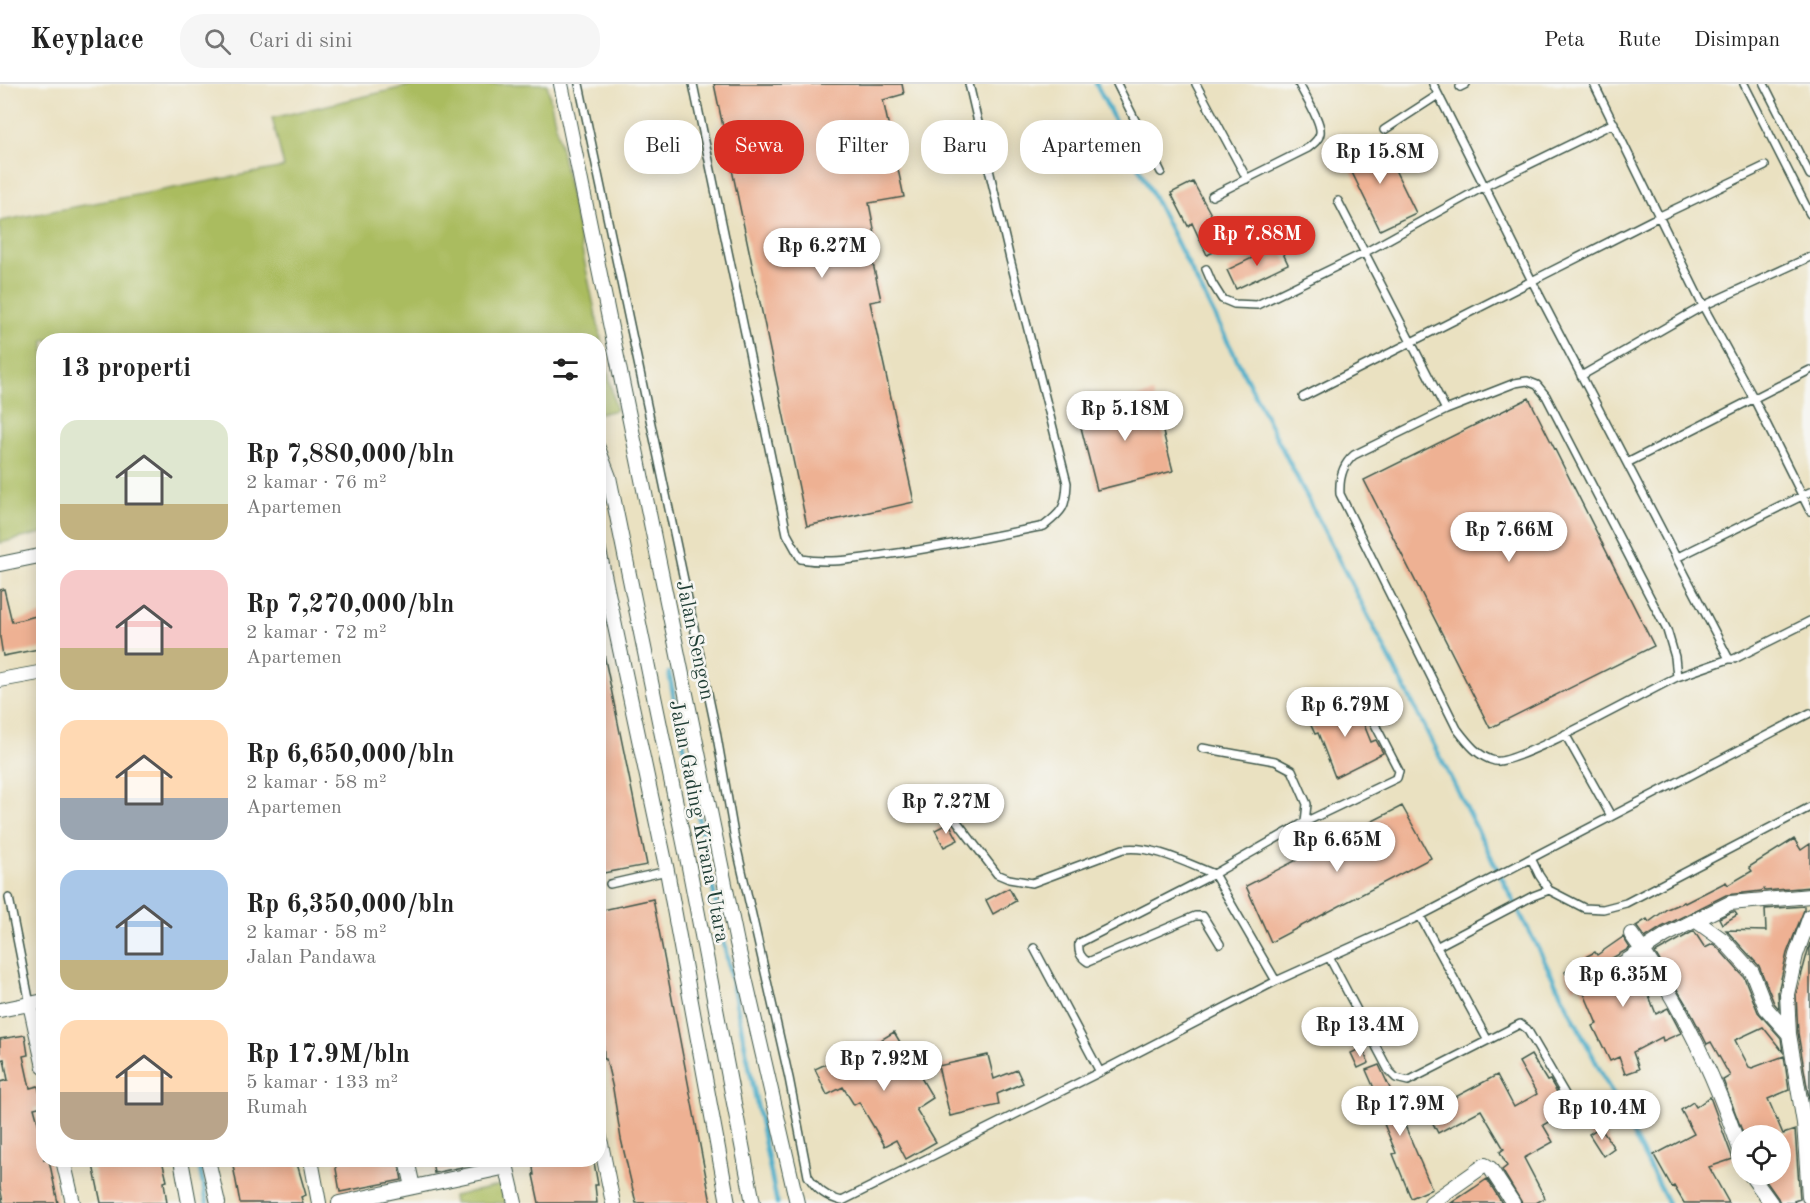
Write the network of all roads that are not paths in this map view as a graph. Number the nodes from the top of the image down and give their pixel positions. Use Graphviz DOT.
graph roads {
  1 [pos="561,84"];
  2 [pos="579,84"];
  3 [pos="693,84"];
  4 [pos="969,84"];
  5 [pos="1117,84"];
  6 [pos="1196,84"];
  7 [pos="1299,84"];
  8 [pos="1432,84"];
  9 [pos="1594,84"];
  10 [pos="1744,84"];
  11 [pos="1764,84"];
  12 [pos="1438,95"];
  13 [pos="1135,120"];
  14 [pos="1614,123"];
  15 [pos="1384,130"];
  16 [pos="1765,166"];
  17 [pos="1810,175"];
  18 [pos="1247,179"];
  19 [pos="1485,186"];
  20 [pos="1212,196"];
  21 [pos="1338,201"];
  22 [pos="1810,214"];
  23 [pos="1658,217"];
  24 [pos="1364,253"];
  25 [pos="1810,257"];
  26 [pos="1206,269"];
  27 [pos="1532,281"];
  28 [pos="1703,306"];
  29 [pos="1411,343"];
  30 [pos="1810,370"];
  31 [pos="1581,376"];
  32 [pos="1303,397"];
  33 [pos="1754,399"];
  34 [pos="1446,410"];
  35 [pos="1627,463"];
  36 [pos="606,469"];
  37 [pos="1806,493"];
  38 [pos="1810,511"];
  39 [pos="622,547"];
  40 [pos="606,549"];
  41 [pos="36,557"];
  42 [pos="1676,558"];
  43 [pos="0,564"];
  44 [pos="606,583"];
  45 [pos="1810,621"];
  46 [pos="1729,659"];
  47 [pos="36,673"];
  48 [pos="1677,677"];
  49 [pos="0,680"];
  50 [pos="1368,711"];
  51 [pos="1810,713"];
  52 [pos="1565,734"];
  53 [pos="1202,748"];
  54 [pos="946,807"];
  55 [pos="1810,807"];
  56 [pos="1611,816"];
  57 [pos="1305,822"];
  58 [pos="1528,859"];
  59 [pos="689,867"];
  60 [pos="667,871"];
  61 [pos="1214,874"];
  62 [pos="610,884"];
  63 [pos="1549,890"];
  64 [pos="1810,896"];
  65 [pos="9,898"];
  66 [pos="1420,916"];
  67 [pos="1810,916"];
  68 [pos="1695,920"];
  69 [pos="1631,934"];
  70 [pos="1220,944"];
  71 [pos="1436,946"];
  72 [pos="1034,948"];
  73 [pos="1643,950"];
  74 [pos="1329,957"];
  75 [pos="1594,979"];
  76 [pos="1276,981"];
  77 [pos="36,999"];
  78 [pos="36,1003"];
  79 [pos="0,1010"];
  80 [pos="1789,1034"];
  81 [pos="1487,1040"];
  82 [pos="1100,1072"];
  83 [pos="1576,1113"];
  84 [pos="1807,1121"];
  85 [pos="1731,1125"];
  86 [pos="65,1167"];
  87 [pos="182,1167"];
  88 [pos="210,1167"];
  89 [pos="312,1167"];
  90 [pos="409,1167"];
  91 [pos="490,1167"];
  92 [pos="507,1167"];
  93 [pos="606,1167"];
  94 [pos="1758,1185"];
  95 [pos="413,1187"];
  96 [pos="1808,1199"];
  97 [pos="73,1203"];
  98 [pos="189,1203"];
  99 [pos="218,1203"];
  100 [pos="320,1203"];
  101 [pos="339,1203"];
  102 [pos="515,1203"];
  103 [pos="613,1203"];
  104 [pos="728,1203"];
  105 [pos="753,1203"];
  106 [pos="797,1203"];
  107 [pos="1431,1203"];
  108 [pos="1513,1203"];
  109 [pos="1771,1203"];
  1 -- 106 [label="street, Jalan Sengon"];
  2 -- 82 [label="lane"];
  3 -- 4 [label="lane"];
  5 -- 13 [label="lane"];
  6 -- 18 [label="lane"];
  7 -- 18 [label="lane"];
  8 -- 12 [label="lane"];
  9 -- 14 [label="lane"];
  10 -- 22 [label="lane"];
  11 -- 17 [label="lane"];
  12 -- 15 [label="lane"];
  12 -- 19 [label="lane"];
  14 -- 19 [label="lane"];
  14 -- 23 [label="lane"];
  16 -- 23 [label="lane"];
  18 -- 20 [label="lane"];
  19 -- 24 [label="lane"];
  19 -- 27 [label="lane"];
  21 -- 24 [label="lane"];
  23 -- 27 [label="lane"];
  23 -- 28 [label="lane"];
  24 -- 26 [label="lane"];
  24 -- 29 [label="lane"];
  25 -- 28 [label="lane"];
  27 -- 29 [label="lane"];
  27 -- 31 [label="lane"];
  28 -- 31 [label="lane"];
  28 -- 33 [label="lane"];
  29 -- 32 [label="lane"];
  29 -- 34 [label="lane"];
  30 -- 33 [label="lane"];
  31 -- 35 [label="lane"];
  33 -- 35 [label="lane"];
  33 -- 37 [label="lane"];
  34 -- 48 [label="lane"];
  34 -- 52 [label="lane"];
  35 -- 42 [label="lane"];
  36 -- 39 [label="street, Jalan Gading Kirana Utara"];
  37 -- 38 [label="lane"];
  37 -- 42 [label="lane"];
  39 -- 40 [label="street"];
  39 -- 59 [label="street, Jalan Gading Kirana Utara"];
  41 -- 43 [label="street"];
  42 -- 46 [label="lane"];
  44 -- 60 [label="street, Jalan Gading Kirana Utara"];
  45 -- 46 [label="lane"];
  46 -- 48 [label="lane"];
  47 -- 49 [label="street"];
  48 -- 52 [label="lane"];
  50 -- 57 [label="lane"];
  51 -- 56 [label="lane"];
  52 -- 56 [label="lane"];
  53 -- 57 [label="lane"];
  54 -- 61 [label="lane"];
  55 -- 63 [label="lane"];
  56 -- 58 [label="lane"];
  57 -- 61 [label="lane"];
  58 -- 63 [label="lane"];
  58 -- 66 [label="lane"];
  59 -- 60 [label="street"];
  59 -- 105 [label="street, Jalan Gading Kirana Utara"];
  60 -- 62 [label="lane"];
  60 -- 104 [label="street, Jalan Gading Kirana Utara"];
  61 -- 70 [label="lane"];
  61 -- 76 [label="lane"];
  63 -- 71 [label="lane"];
  64 -- 68 [label="street"];
  65 -- 77 [label="lane"];
  66 -- 71 [label="lane"];
  66 -- 74 [label="lane"];
  67 -- 80 [label="street"];
  68 -- 73 [label="street"];
  68 -- 80 [label="street"];
  69 -- 73 [label="street"];
  71 -- 81 [label="lane"];
  72 -- 82 [label="lane"];
  73 -- 75 [label="street"];
  73 -- 85 [label="street"];
  74 -- 76 [label="lane"];
  74 -- 81 [label="lane"];
  76 -- 82 [label="lane"];
  78 -- 79 [label="street"];
  80 -- 84 [label="street"];
  81 -- 83 [label="lane"];
  84 -- 96 [label="street"];
  86 -- 97 [label="street"];
  87 -- 98 [label="street"];
  88 -- 99 [label="street"];
  89 -- 100 [label="street"];
  90 -- 95 [label="street"];
  91 -- 95 [label="street"];
  92 -- 102 [label="street"];
  93 -- 103 [label="street"];
  94 -- 109 [label="street"];
  95 -- 101 [label="street"];
  107 -- 108 [label="street"];
}
